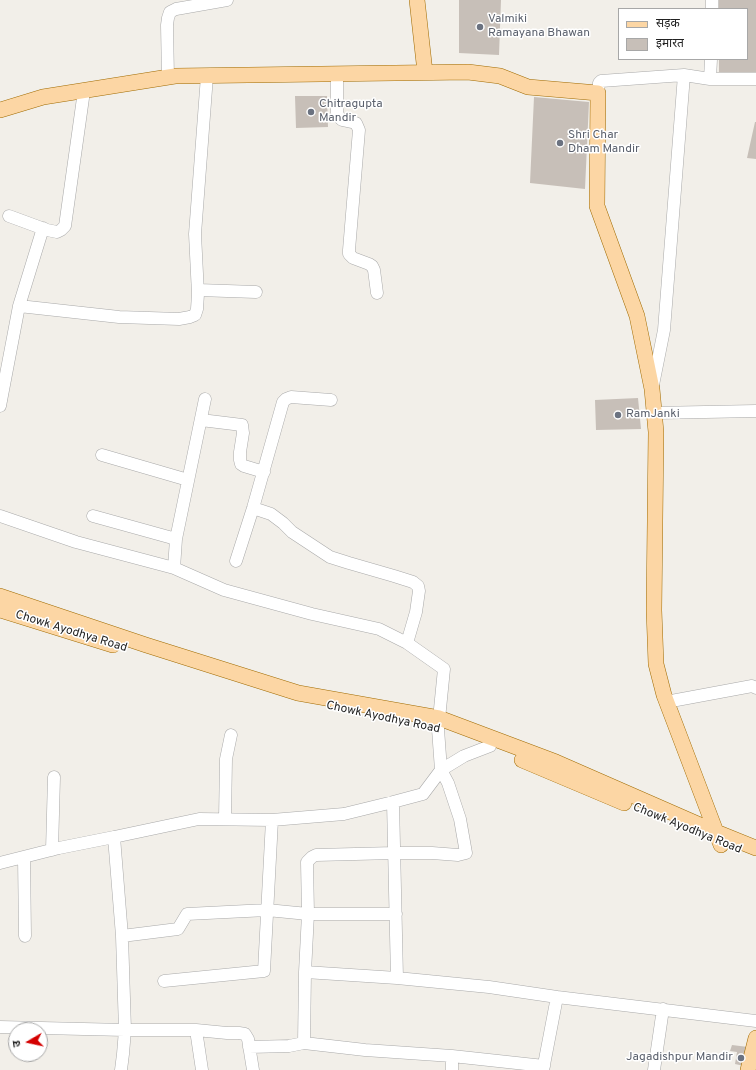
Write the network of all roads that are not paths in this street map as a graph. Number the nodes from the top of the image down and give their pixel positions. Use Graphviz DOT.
graph roads {
  1 [pos="227,0"];
  2 [pos="417,0"];
  3 [pos="711,60"];
  4 [pos="425,72"];
  5 [pos="337,74"];
  6 [pos="684,75"];
  7 [pos="207,76"];
  8 [pos="168,78"];
  9 [pos="710,79"];
  10 [pos="756,79"];
  11 [pos="84,91"];
  12 [pos="598,93"];
  13 [pos="0,110"];
  14 [pos="9,216"];
  15 [pos="43,228"];
  16 [pos="198,290"];
  17 [pos="256,292"];
  18 [pos="376,293"];
  19 [pos="19,306"];
  20 [pos="652,389"];
  21 [pos="206,399"];
  22 [pos="331,400"];
  23 [pos="0,406"];
  24 [pos="756,411"];
  25 [pos="654,413"];
  26 [pos="201,420"];
  27 [pos="102,455"];
  28 [pos="264,472"];
  29 [pos="188,480"];
  30 [pos="253,508"];
  31 [pos="0,516"];
  32 [pos="93,516"];
  33 [pos="176,539"];
  34 [pos="236,561"];
  35 [pos="174,568"];
  36 [pos="0,596"];
  37 [pos="0,610"];
  38 [pos="407,643"];
  39 [pos="756,688"];
  40 [pos="666,702"];
  41 [pos="438,724"];
  42 [pos="231,735"];
  43 [pos="490,746"];
  44 [pos="441,770"];
  45 [pos="54,777"];
  46 [pos="393,802"];
  47 [pos="225,820"];
  48 [pos="272,820"];
  49 [pos="114,837"];
  50 [pos="718,838"];
  51 [pos="756,848"];
  52 [pos="52,850"];
  53 [pos="394,853"];
  54 [pos="24,857"];
  55 [pos="756,857"];
  56 [pos="0,864"];
  57 [pos="267,910"];
  58 [pos="308,914"];
  59 [pos="396,914"];
  60 [pos="25,936"];
  61 [pos="122,936"];
  62 [pos="305,972"];
  63 [pos="397,978"];
  64 [pos="164,981"];
  65 [pos="557,997"];
  66 [pos="664,1009"];
  67 [pos="756,1021"];
  68 [pos="0,1027"];
  69 [pos="125,1030"];
  70 [pos="196,1030"];
  71 [pos="756,1038"];
  72 [pos="304,1043"];
  73 [pos="249,1046"];
  74 [pos="452,1056"];
  75 [pos="544,1068"];
  76 [pos="121,1070"];
  77 [pos="202,1070"];
  78 [pos="253,1070"];
  79 [pos="452,1070"];
  80 [pos="654,1070"];
  81 [pos="748,1070"];
  1 -- 8 [label="street"];
  2 -- 4 [label="main road"];
  3 -- 9 [label="street"];
  4 -- 5 [label="main road"];
  4 -- 12 [label="main road"];
  5 -- 7 [label="main road"];
  5 -- 18 [label="street"];
  6 -- 9 [label="street"];
  6 -- 12 [label="street"];
  6 -- 20 [label="street"];
  7 -- 8 [label="main road"];
  7 -- 16 [label="street"];
  8 -- 11 [label="main road"];
  9 -- 10 [label="street"];
  11 -- 13 [label="main road"];
  11 -- 15 [label="street"];
  12 -- 20 [label="main road"];
  14 -- 15 [label="street"];
  15 -- 19 [label="street"];
  16 -- 17 [label="street"];
  16 -- 19 [label="street"];
  19 -- 23 [label="street"];
  20 -- 25 [label="main road"];
  21 -- 26 [label="street"];
  22 -- 28 [label="street"];
  24 -- 25 [label="street"];
  25 -- 40 [label="main road"];
  26 -- 28 [label="street"];
  26 -- 29 [label="street"];
  27 -- 29 [label="street"];
  28 -- 30 [label="street"];
  29 -- 33 [label="street"];
  30 -- 34 [label="street"];
  30 -- 38 [label="street"];
  31 -- 35 [label="street"];
  32 -- 33 [label="street"];
  33 -- 35 [label="street"];
  35 -- 38 [label="street"];
  36 -- 41 [label="main road"];
  37 -- 41 [label="main road, Chowk Ayodhya Road"];
  38 -- 41 [label="street"];
  39 -- 40 [label="street"];
  40 -- 50 [label="main road"];
  41 -- 43 [label="main road, Chowk Ayodhya Road"];
  41 -- 44 [label="street"];
  41 -- 50 [label="main road"];
  42 -- 47 [label="street"];
  43 -- 44 [label="street"];
  43 -- 50 [label="main road, Chowk Ayodhya Road"];
  44 -- 46 [label="street"];
  44 -- 53 [label="street"];
  45 -- 52 [label="street"];
  46 -- 48 [label="street"];
  46 -- 53 [label="street"];
  47 -- 48 [label="street"];
  47 -- 49 [label="street"];
  48 -- 57 [label="street"];
  49 -- 52 [label="street"];
  49 -- 61 [label="street"];
  50 -- 51 [label="main road"];
  50 -- 55 [label="main road, Chowk Ayodhya Road"];
  52 -- 54 [label="street"];
  53 -- 58 [label="street"];
  53 -- 59 [label="street"];
  54 -- 56 [label="street"];
  54 -- 60 [label="street"];
  57 -- 58 [label="street"];
  57 -- 61 [label="street"];
  57 -- 64 [label="street"];
  58 -- 59 [label="street"];
  58 -- 62 [label="street"];
  59 -- 63 [label="street"];
  61 -- 69 [label="street"];
  62 -- 63 [label="street"];
  62 -- 72 [label="street"];
  63 -- 65 [label="street"];
  65 -- 66 [label="street"];
  65 -- 75 [label="street"];
  66 -- 67 [label="street"];
  66 -- 80 [label="street"];
  68 -- 69 [label="street"];
  69 -- 70 [label="street"];
  69 -- 76 [label="street"];
  70 -- 73 [label="street"];
  70 -- 77 [label="street"];
  71 -- 81 [label="main road"];
  72 -- 73 [label="street"];
  72 -- 74 [label="street"];
  73 -- 78 [label="street"];
  74 -- 75 [label="street"];
  74 -- 79 [label="street"];
}
